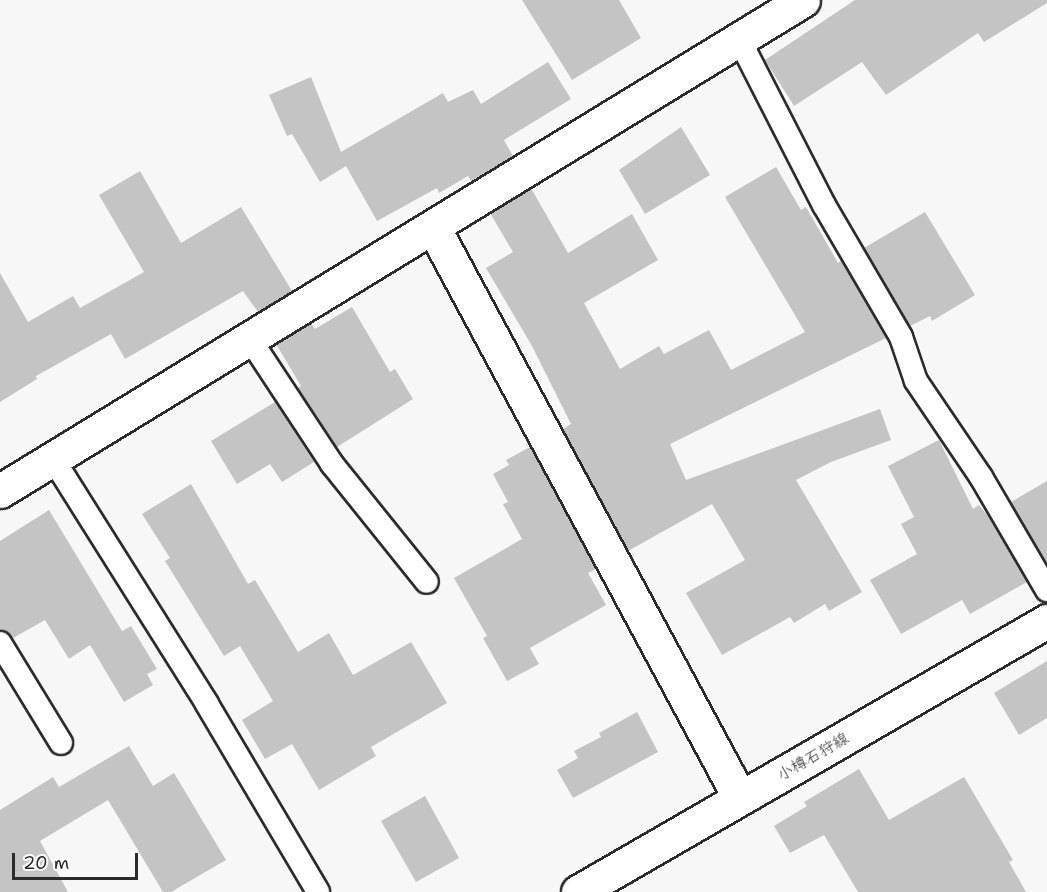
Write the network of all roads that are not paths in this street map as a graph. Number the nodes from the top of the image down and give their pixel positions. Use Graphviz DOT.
graph roads {
  1 [pos="803,0"];
  2 [pos="739,39"];
  3 [pos="433,226"];
  4 [pos="249,338"];
  5 [pos="53,459"];
  6 [pos="0,490"];
  7 [pos="427,582"];
  8 [pos="1047,590"];
  9 [pos="1047,621"];
  10 [pos="0,643"];
  11 [pos="61,743"];
  12 [pos="740,798"];
  13 [pos="318,892"];
  14 [pos="578,892"];
  1 -- 2 [label="street"];
  2 -- 3 [label="street"];
  2 -- 8 [label="lane"];
  3 -- 4 [label="street"];
  3 -- 12 [label="street"];
  4 -- 5 [label="street"];
  4 -- 7 [label="lane"];
  5 -- 6 [label="street"];
  5 -- 13 [label="lane"];
  9 -- 12 [label="street, 小樽石狩線"];
  10 -- 11 [label="lane"];
  12 -- 14 [label="street, 小樽石狩線"];
}
